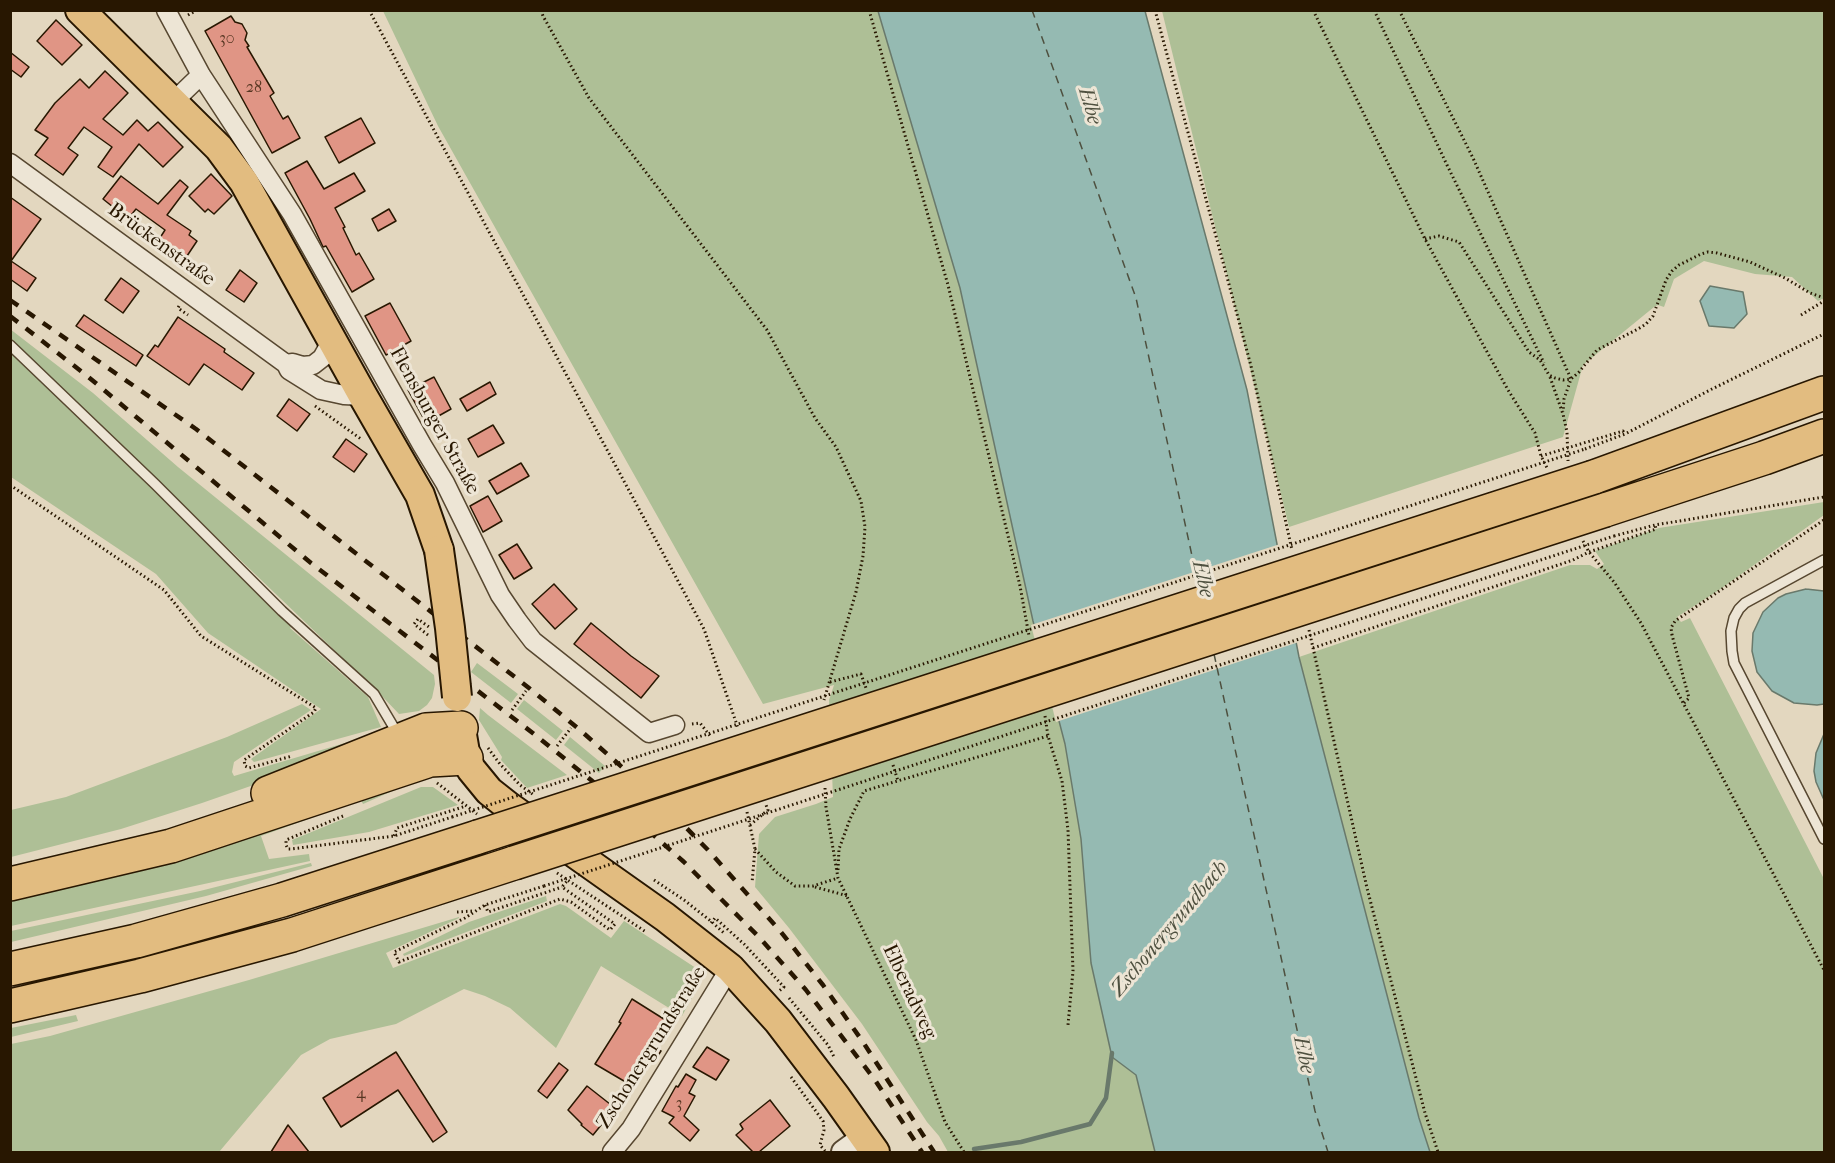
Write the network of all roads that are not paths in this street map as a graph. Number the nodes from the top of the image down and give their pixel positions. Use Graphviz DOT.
graph roads {
  1 [pos="80,10"];
  2 [pos="166,10"];
  3 [pos="201,75"];
  4 [pos="173,102"];
  5 [pos="10,163"];
  6 [pos="332,340"];
  7 [pos="10,345"];
  8 [pos="286,364"];
  9 [pos="1824,393"];
  10 [pos="363,396"];
  11 [pos="1824,436"];
  12 [pos="1824,560"];
  13 [pos="675,725"];
  14 [pos="461,728"];
  15 [pos="409,759"];
  16 [pos="1824,838"];
  17 [pos="10,866"];
  18 [pos="10,884"];
  19 [pos="730,968"];
  20 [pos="10,969"];
  21 [pos="10,1006"];
  22 [pos="861,1147"];
  23 [pos="612,1152"];
  1 -- 4 [label="main road"];
  2 -- 3 [label="street, Flensburger Straße"];
  3 -- 4 [label="street"];
  3 -- 13 [label="street, Flensburger Straße"];
  4 -- 6 [label="main road"];
  5 -- 8 [label="street, Brückenstraße"];
  6 -- 8 [label="street"];
  6 -- 10 [label="main road"];
  7 -- 15 [label="lane"];
  8 -- 10 [label="street, Brückenstraße"];
  9 -- 20 [label="highway, bridge"];
  10 -- 14 [label="main road, bridge"];
  11 -- 21 [label="highway, bridge"];
  12 -- 16 [label="lane"];
  14 -- 15 [label="highway"];
  14 -- 19 [label="main road"];
  15 -- 17 [label="highway"];
  15 -- 18 [label="highway"];
  19 -- 22 [label="main road"];
  19 -- 23 [label="street, Zschonergrundstraße"];
}
